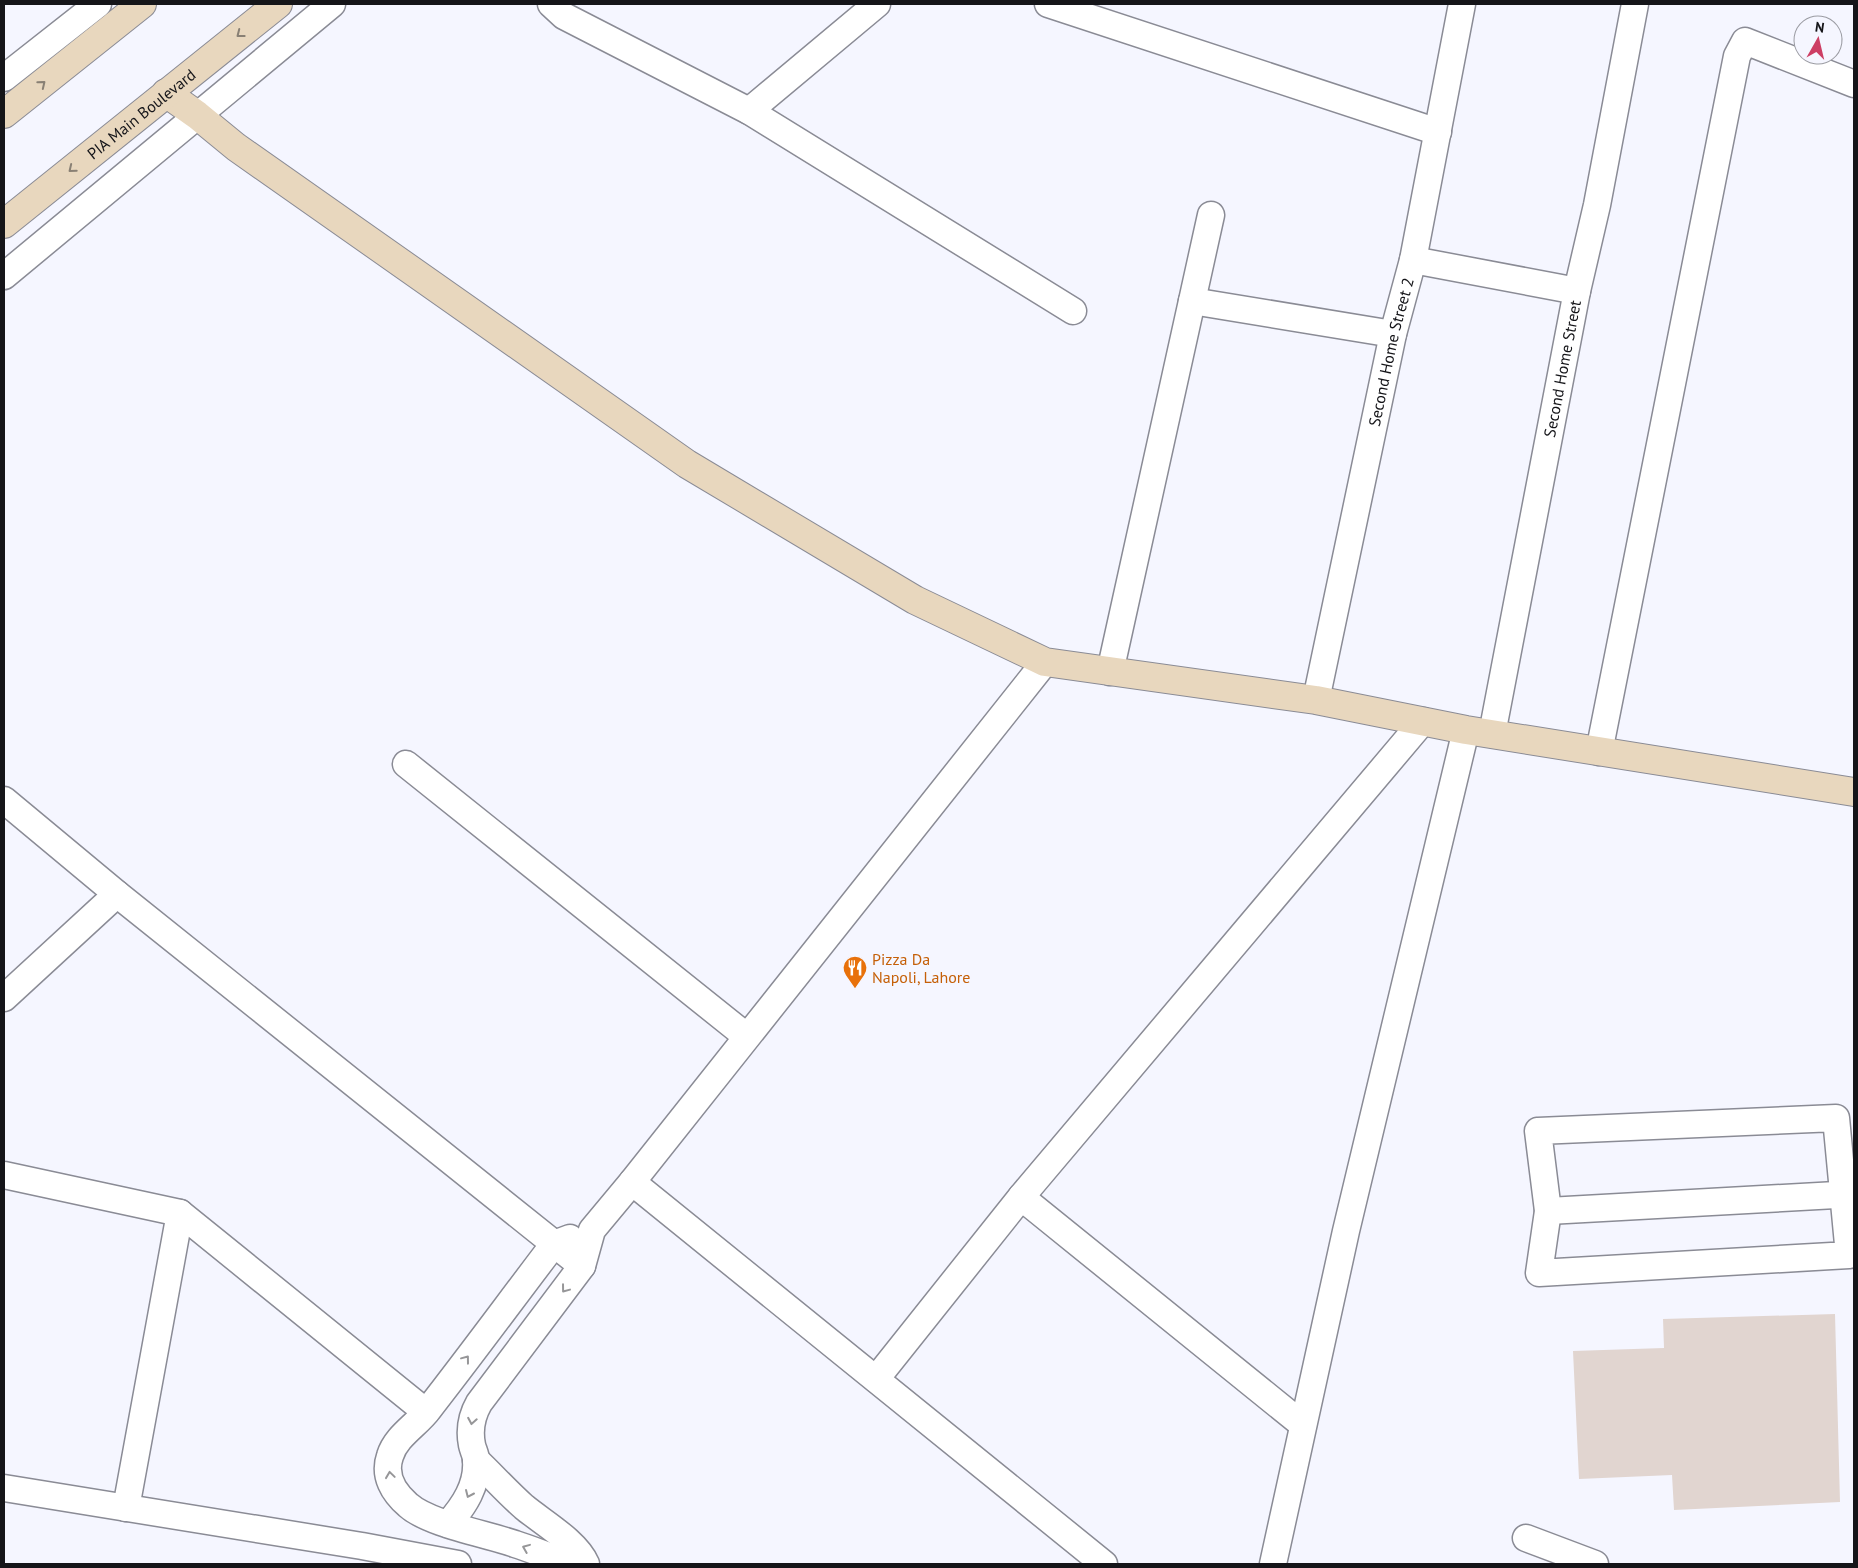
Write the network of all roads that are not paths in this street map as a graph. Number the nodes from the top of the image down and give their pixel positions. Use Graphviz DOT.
graph roads {
  1 [pos="98,4"];
  2 [pos="142,4"];
  3 [pos="278,4"];
  4 [pos="332,4"];
  5 [pos="551,4"];
  6 [pos="877,4"];
  7 [pos="1048,4"];
  8 [pos="1462,4"];
  9 [pos="1635,4"];
  10 [pos="4,78"];
  11 [pos="1854,84"];
  12 [pos="166,93"];
  13 [pos="749,111"];
  14 [pos="4,114"];
  15 [pos="197,115"];
  16 [pos="1438,132"];
  17 [pos="1210,215"];
  18 [pos="4,224"];
  19 [pos="1413,260"];
  20 [pos="4,276"];
  21 [pos="1577,291"];
  22 [pos="1192,302"];
  23 [pos="1073,311"];
  24 [pos="1393,334"];
  25 [pos="1045,662"];
  26 [pos="1110,672"];
  27 [pos="1316,700"];
  28 [pos="1423,721"];
  29 [pos="1479,732"];
  30 [pos="1599,752"];
  31 [pos="406,764"];
  32 [pos="1854,792"];
  33 [pos="4,800"];
  34 [pos="117,894"];
  35 [pos="4,998"];
  36 [pos="746,1036"];
  37 [pos="4,1175"];
  38 [pos="632,1182"];
  39 [pos="1848,1194"];
  40 [pos="1021,1197"];
  41 [pos="1548,1211"];
  42 [pos="180,1213"];
  43 [pos="592,1230"];
  44 [pos="554,1244"];
  45 [pos="582,1266"];
  46 [pos="876,1379"];
  47 [pos="426,1412"];
  48 [pos="1303,1426"];
  49 [pos="476,1460"];
  50 [pos="4,1488"];
  51 [pos="126,1508"];
  52 [pos="448,1524"];
  53 [pos="1526,1538"];
  54 [pos="458,1564"];
  55 [pos="572,1564"];
  56 [pos="586,1564"];
  57 [pos="1104,1564"];
  58 [pos="1273,1564"];
  59 [pos="1595,1564"];
  1 -- 10 [label="street"];
  14 -- 2 [label="street, one-way"];
  3 -- 12 [label="street, PIA Main Boulevard, one-way"];
  4 -- 15 [label="street"];
  5 -- 13 [label="street"];
  6 -- 13 [label="street"];
  7 -- 16 [label="street"];
  8 -- 16 [label="street, Second Home Street 2"];
  9 -- 21 [label="street, Second Home Street"];
  11 -- 30 [label="street"];
  12 -- 15 [label="street"];
  12 -- 18 [label="street, PIA Main Boulevard, one-way"];
  13 -- 23 [label="street"];
  15 -- 20 [label="street"];
  15 -- 25 [label="street"];
  16 -- 19 [label="street, Second Home Street 2"];
  17 -- 22 [label="street"];
  19 -- 21 [label="street"];
  19 -- 24 [label="street, Second Home Street 2"];
  21 -- 29 [label="street, Second Home Street"];
  22 -- 24 [label="street"];
  22 -- 26 [label="street"];
  24 -- 27 [label="street, Second Home Street 2"];
  25 -- 26 [label="street"];
  25 -- 36 [label="street"];
  26 -- 27 [label="street"];
  27 -- 28 [label="street"];
  28 -- 29 [label="street"];
  28 -- 40 [label="street"];
  29 -- 30 [label="street"];
  29 -- 48 [label="street, Second Home Street"];
  30 -- 32 [label="street"];
  31 -- 36 [label="street"];
  33 -- 34 [label="street"];
  34 -- 35 [label="street"];
  34 -- 44 [label="street"];
  36 -- 38 [label="street"];
  37 -- 42 [label="street"];
  38 -- 43 [label="street"];
  38 -- 46 [label="street"];
  39 -- 41 [label="street"];
  39 -- 41 [label="street"];
  39 -- 41 [label="street"];
  40 -- 46 [label="street"];
  40 -- 48 [label="street"];
  42 -- 47 [label="street"];
  42 -- 51 [label="street"];
  43 -- 44 [label="street"];
  43 -- 45 [label="street"];
  44 -- 45 [label="street"];
  47 -- 44 [label="street, one-way"];
  45 -- 49 [label="street, one-way"];
  46 -- 57 [label="street"];
  52 -- 47 [label="street, one-way"];
  48 -- 58 [label="street, Second Home Street"];
  49 -- 52 [label="street, one-way"];
  49 -- 56 [label="street"];
  50 -- 51 [label="street"];
  51 -- 54 [label="street"];
  55 -- 52 [label="street, one-way"];
  53 -- 59 [label="street"];
}
